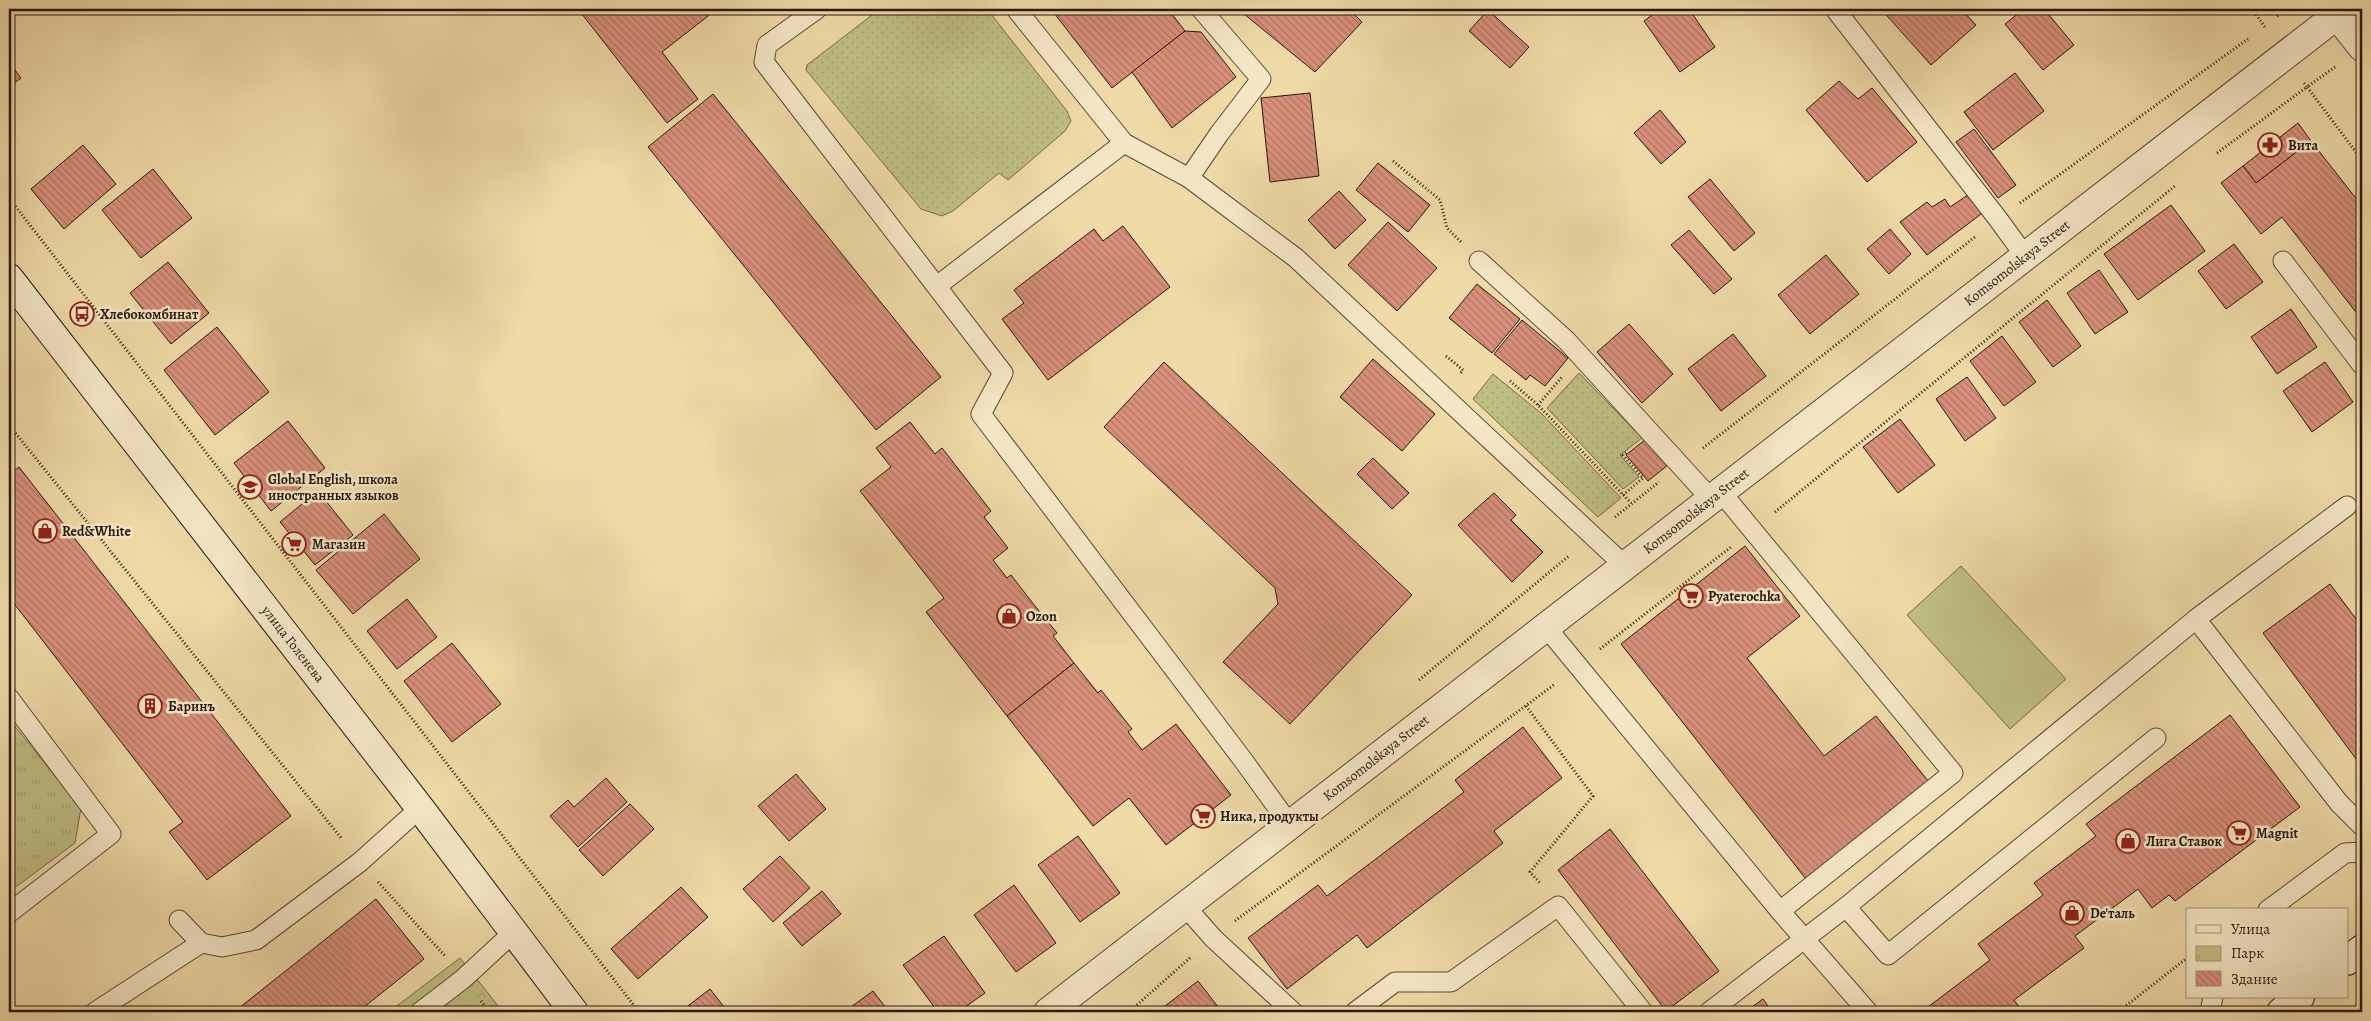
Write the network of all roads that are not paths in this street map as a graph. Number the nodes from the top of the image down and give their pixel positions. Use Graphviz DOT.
graph roads {
  1 [pos="817,9"];
  2 [pos="1016,9"];
  3 [pos="1201,9"];
  4 [pos="1834,9"];
  5 [pos="2338,11"];
  6 [pos="2362,48"];
  7 [pos="1124,143"];
  8 [pos="1189,178"];
  9 [pos="2025,256"];
  10 [pos="1479,261"];
  11 [pos="2283,262"];
  12 [pos="9,278"];
  13 [pos="937,286"];
  14 [pos="2362,365"];
  15 [pos="1716,495"];
  16 [pos="2347,506"];
  17 [pos="1625,566"];
  18 [pos="2196,619"];
  19 [pos="1546,627"];
  20 [pos="9,698"];
  21 [pos="2156,738"];
  22 [pos="420,808"];
  23 [pos="1290,825"];
  24 [pos="2362,826"];
  25 [pos="2362,852"];
  26 [pos="1185,906"];
  27 [pos="1846,907"];
  28 [pos="2271,908"];
  29 [pos="1780,911"];
  30 [pos="9,913"];
  31 [pos="179,920"];
  32 [pos="514,931"];
  33 [pos="1805,939"];
  34 [pos="201,943"];
  35 [pos="2362,949"];
  36 [pos="2348,960"];
  37 [pos="2213,998"];
  38 [pos="2299,998"];
  39 [pos="1057,1010"];
  40 [pos="95,1012"];
  41 [pos="420,1012"];
  42 [pos="574,1012"];
  43 [pos="1293,1012"];
  44 [pos="1354,1012"];
  45 [pos="1643,1012"];
  46 [pos="1709,1012"];
  47 [pos="1868,1012"];
  48 [pos="2210,1012"];
  49 [pos="2281,1012"];
  1 -- 13 [label="lane"];
  2 -- 7 [label="lane"];
  3 -- 8 [label="lane"];
  4 -- 9 [label="lane"];
  5 -- 6 [label="street"];
  5 -- 9 [label="street, Komsomolskaya Street"];
  7 -- 8 [label="lane"];
  7 -- 13 [label="lane"];
  8 -- 17 [label="lane"];
  9 -- 15 [label="street, Komsomolskaya Street"];
  10 -- 15 [label="lane"];
  11 -- 14 [label="lane"];
  12 -- 22 [label="street, улица Голенева"];
  13 -- 23 [label="lane"];
  15 -- 17 [label="street, Komsomolskaya Street"];
  15 -- 29 [label="lane"];
  16 -- 18 [label="lane"];
  17 -- 19 [label="street, Komsomolskaya Street"];
  18 -- 24 [label="lane"];
  18 -- 27 [label="lane"];
  19 -- 23 [label="street, Komsomolskaya Street"];
  19 -- 29 [label="lane"];
  20 -- 30 [label="lane"];
  21 -- 27 [label="lane"];
  22 -- 32 [label="street, улица Голенева"];
  22 -- 34 [label="lane"];
  23 -- 26 [label="street, Komsomolskaya Street"];
  25 -- 28 [label="lane"];
  26 -- 39 [label="street, Komsomolskaya Street"];
  26 -- 43 [label="lane"];
  27 -- 33 [label="lane"];
  29 -- 33 [label="lane"];
  31 -- 34 [label="lane"];
  32 -- 41 [label="lane"];
  32 -- 42 [label="street, улица Голенева"];
  33 -- 46 [label="lane"];
  33 -- 47 [label="lane"];
  34 -- 40 [label="lane"];
  35 -- 36 [label="street"];
  37 -- 48 [label="lane"];
  38 -- 49 [label="street"];
  44 -- 45 [label="lane"];
}
